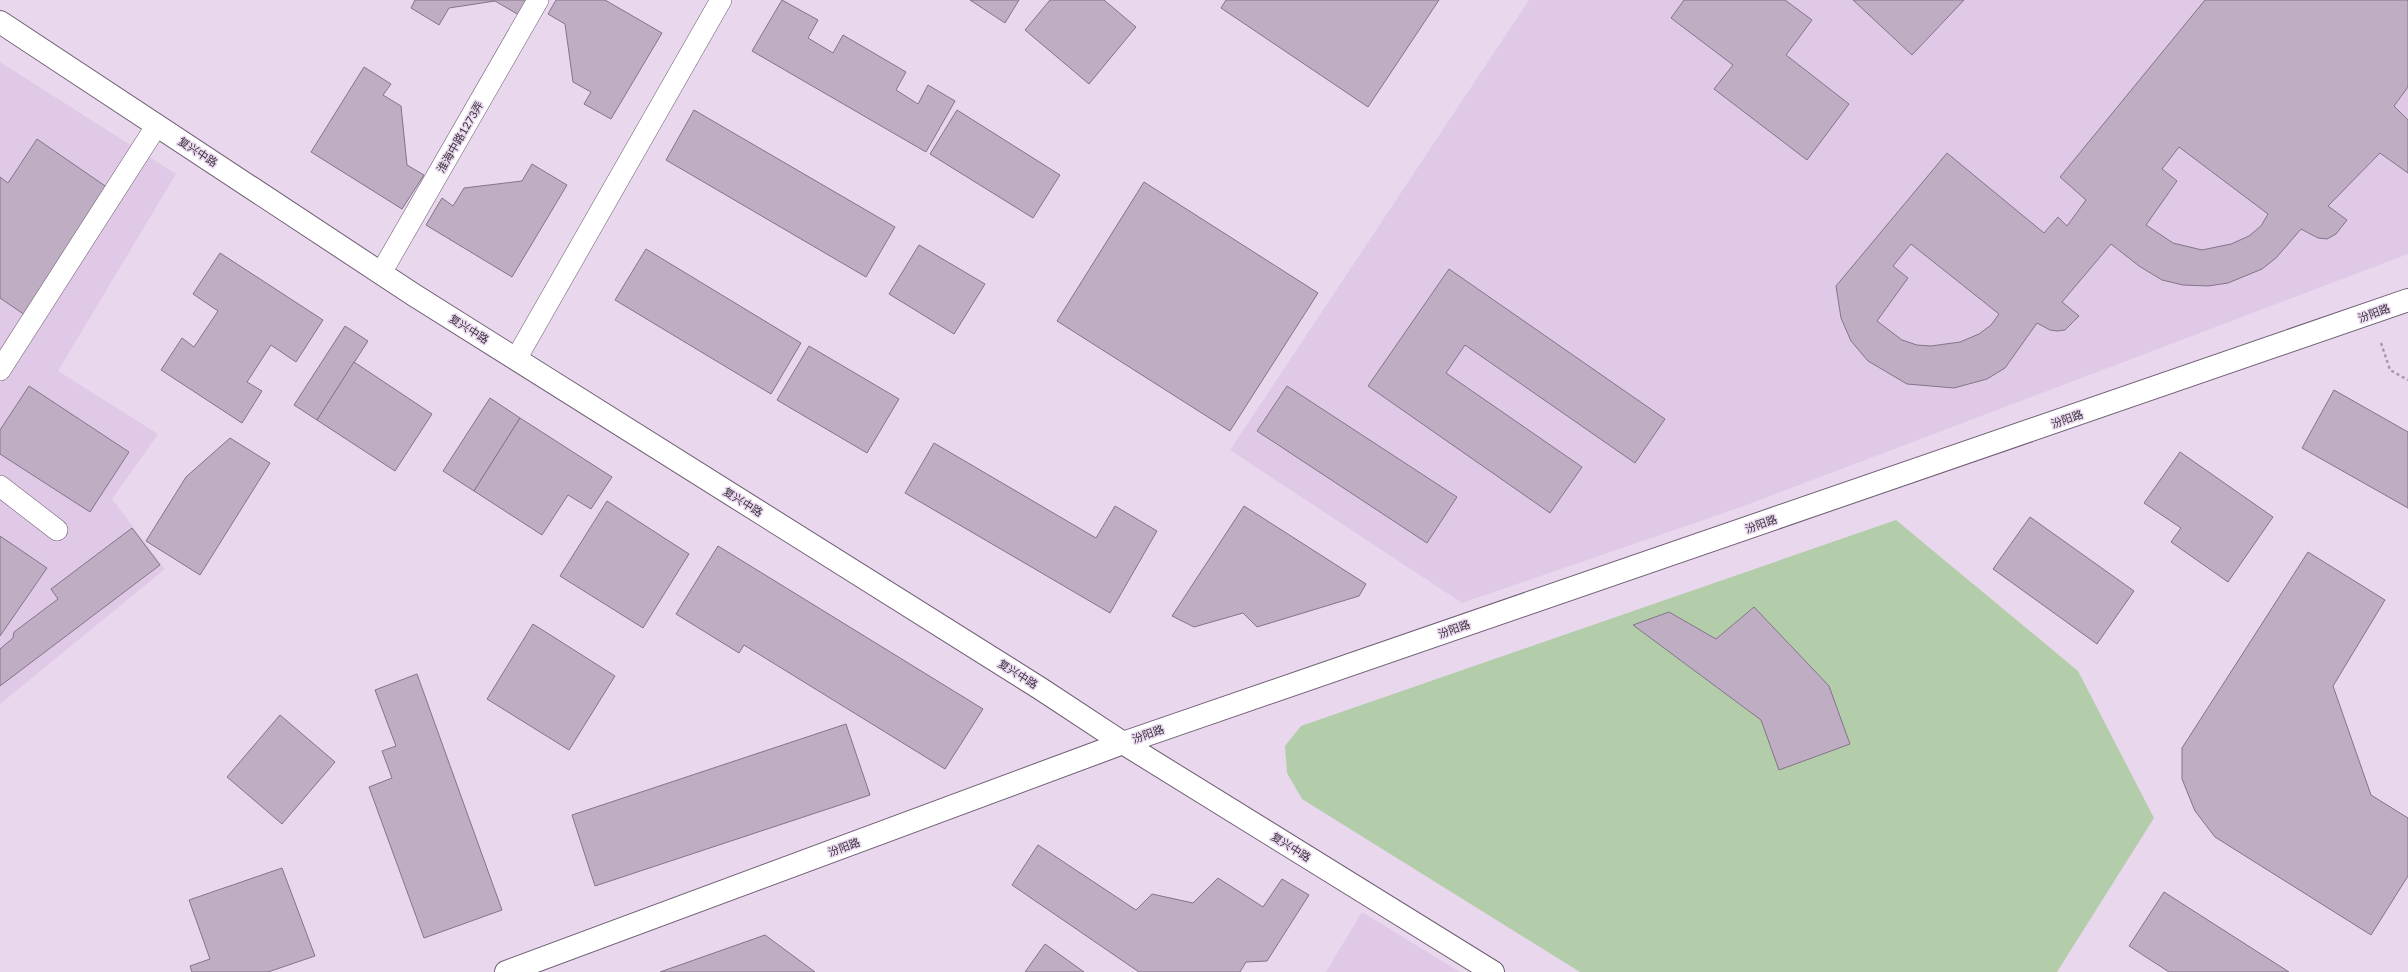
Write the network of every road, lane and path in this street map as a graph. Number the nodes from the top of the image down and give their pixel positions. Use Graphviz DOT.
graph roads {
  1 [pos="538,0"];
  2 [pos="721,0"];
  3 [pos="0,22"];
  4 [pos="157,125"];
  5 [pos="381,273"];
  6 [pos="2408,300"];
  7 [pos="2373,314"];
  8 [pos="516,359"];
  9 [pos="0,370"];
  10 [pos="2408,380"];
  11 [pos="0,486"];
  12 [pos="57,530"];
  13 [pos="1123,743"];
  14 [pos="506,972"];
  15 [pos="1493,972"];
  1 -- 5 [label="lane, 淮海中路1273弄"];
  2 -- 8 [label="lane"];
  3 -- 4 [label="street, 复兴中路"];
  4 -- 5 [label="street, 复兴中路"];
  4 -- 9 [label="lane"];
  5 -- 8 [label="street, 复兴中路"];
  6 -- 7 [label="street, 汾阳路"];
  7 -- 10 [label="path"];
  7 -- 13 [label="street, 汾阳路"];
  8 -- 13 [label="street, 复兴中路"];
  11 -- 12 [label="lane"];
  13 -- 14 [label="street, 汾阳路"];
  13 -- 15 [label="street, 复兴中路"];
}
